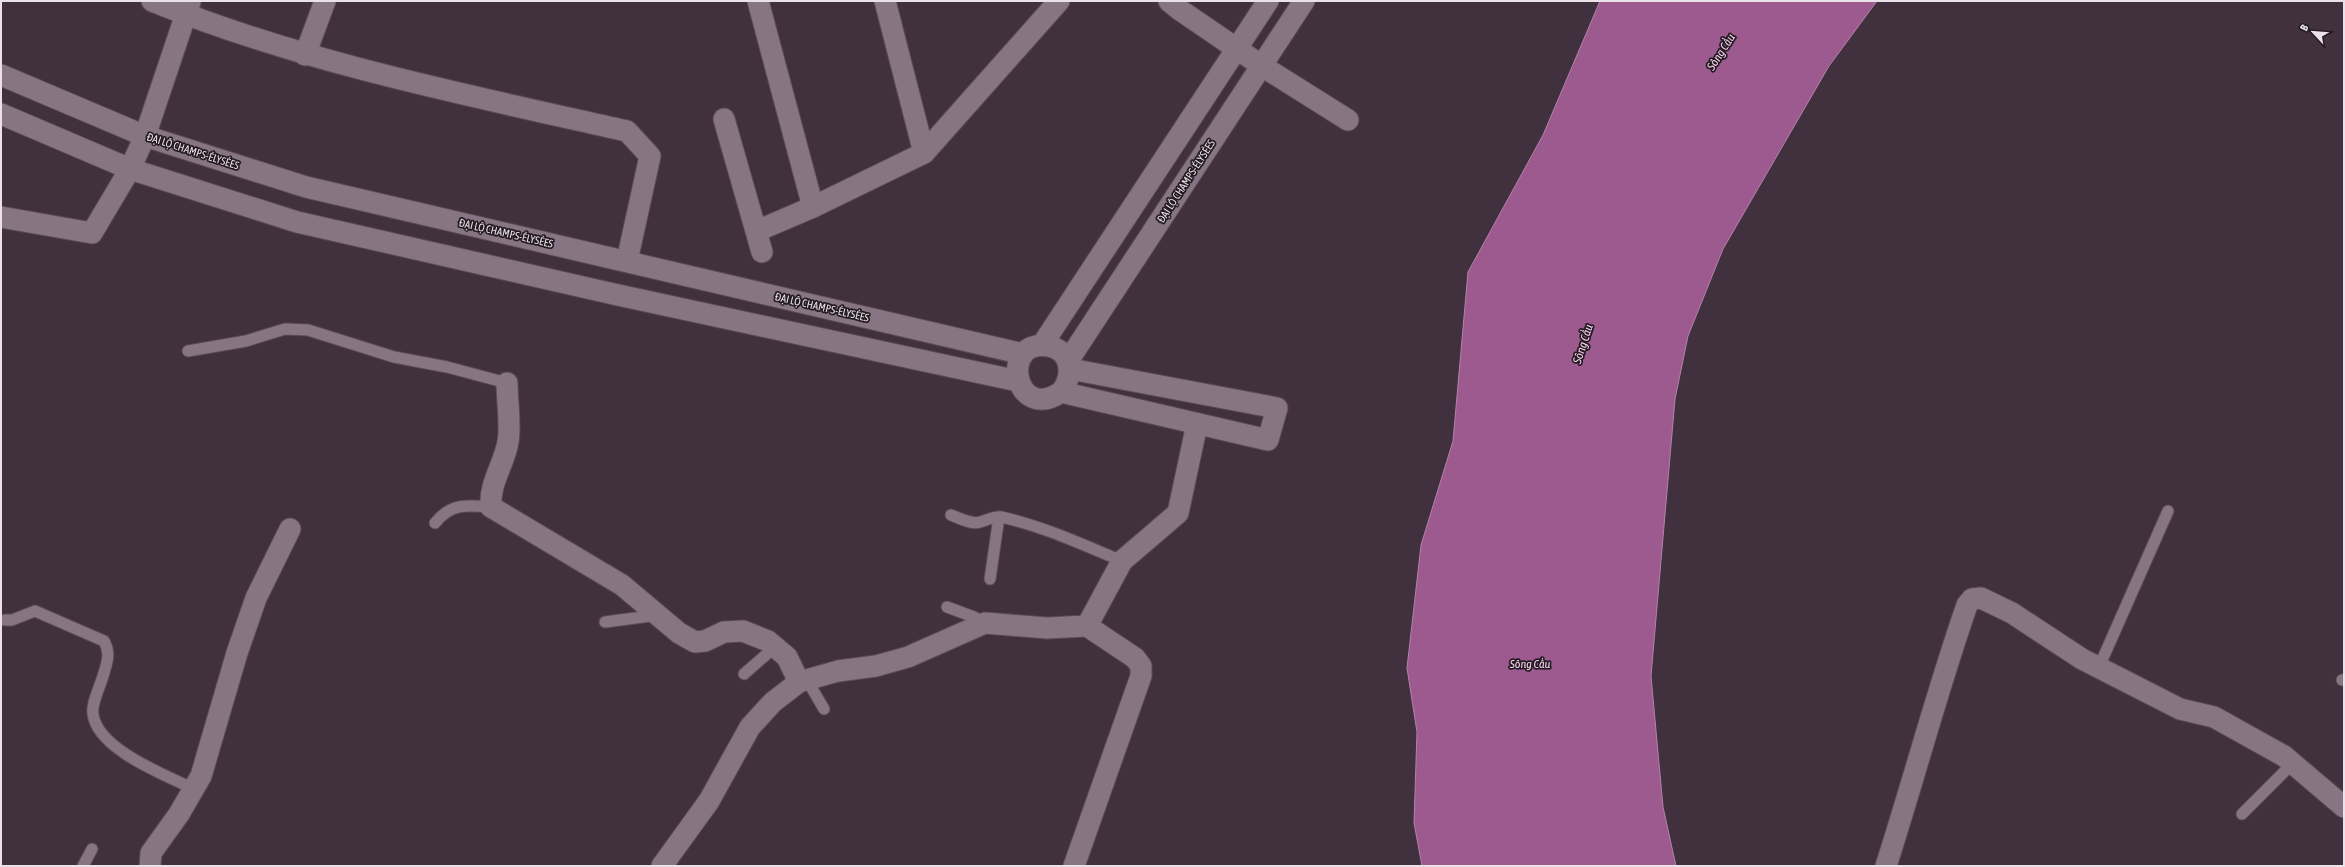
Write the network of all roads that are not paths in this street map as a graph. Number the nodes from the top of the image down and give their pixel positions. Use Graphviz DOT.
graph roads {
  1 [pos="152,1"];
  2 [pos="326,1"];
  3 [pos="758,1"];
  4 [pos="885,1"];
  5 [pos="1059,1"];
  6 [pos="1169,1"];
  7 [pos="1268,1"];
  8 [pos="1304,1"];
  9 [pos="188,8"];
  10 [pos="1237,49"];
  11 [pos="305,55"];
  12 [pos="1262,66"];
  13 [pos="1,75"];
  14 [pos="1,114"];
  15 [pos="724,119"];
  16 [pos="1348,120"];
  17 [pos="145,136"];
  18 [pos="924,153"];
  19 [pos="130,169"];
  20 [pos="813,207"];
  21 [pos="1,217"];
  22 [pos="757,231"];
  23 [pos="762,252"];
  24 [pos="627,261"];
  25 [pos="1042,345"];
  26 [pos="188,351"];
  27 [pos="1023,354"];
  28 [pos="1069,365"];
  29 [pos="1018,381"];
  30 [pos="507,383"];
  31 [pos="1062,392"];
  32 [pos="1197,424"];
  33 [pos="491,507"];
  34 [pos="2168,511"];
  35 [pos="951,515"];
  36 [pos="999,517"];
  37 [pos="434,523"];
  38 [pos="290,529"];
  39 [pos="1122,561"];
  40 [pos="990,579"];
  41 [pos="947,607"];
  42 [pos="658,615"];
  43 [pos="5,620"];
  44 [pos="605,622"];
  45 [pos="985,623"];
  46 [pos="1087,626"];
  47 [pos="775,647"];
  48 [pos="2099,668"];
  49 [pos="744,674"];
  50 [pos="803,681"];
  51 [pos="824,709"];
  52 [pos="2293,763"];
  53 [pos="194,789"];
  54 [pos="2344,807"];
  55 [pos="2242,814"];
  56 [pos="92,849"];
  57 [pos="83,866"];
  58 [pos="150,866"];
  59 [pos="662,866"];
  60 [pos="1074,866"];
  61 [pos="1886,866"];
  1 -- 9 [label="street"];
  2 -- 11 [label="street"];
  3 -- 20 [label="street"];
  4 -- 18 [label="street"];
  5 -- 18 [label="street"];
  6 -- 10 [label="street"];
  7 -- 10 [label="street"];
  8 -- 12 [label="street, ĐẠI LỘ CHAMPS-ÉLYSÉES"];
  9 -- 11 [label="street"];
  9 -- 17 [label="street"];
  10 -- 12 [label="street"];
  10 -- 25 [label="street"];
  11 -- 24 [label="street"];
  12 -- 16 [label="street"];
  12 -- 28 [label="street, ĐẠI LỘ CHAMPS-ÉLYSÉES"];
  13 -- 17 [label="street, ĐẠI LỘ CHAMPS-ÉLYSÉES"];
  14 -- 19 [label="street"];
  15 -- 22 [label="street"];
  17 -- 19 [label="street"];
  17 -- 24 [label="street, ĐẠI LỘ CHAMPS-ÉLYSÉES"];
  18 -- 20 [label="street"];
  19 -- 21 [label="street"];
  19 -- 29 [label="street"];
  20 -- 22 [label="street"];
  22 -- 23 [label="street"];
  24 -- 27 [label="street, ĐẠI LỘ CHAMPS-ÉLYSÉES"];
  25 -- 27 [label="street"];
  25 -- 28 [label="street"];
  26 -- 30 [label="lane"];
  27 -- 29 [label="street"];
  28 -- 31 [label="street, ĐẠI LỘ CHAMPS-ÉLYSÉES"];
  28 -- 32 [label="street"];
  29 -- 31 [label="street"];
  30 -- 33 [label="street"];
  31 -- 32 [label="street"];
  32 -- 39 [label="street"];
  33 -- 37 [label="lane"];
  33 -- 42 [label="street"];
  34 -- 48 [label="lane"];
  35 -- 36 [label="lane"];
  36 -- 39 [label="lane"];
  36 -- 40 [label="lane"];
  38 -- 53 [label="street"];
  39 -- 46 [label="street"];
  41 -- 45 [label="lane"];
  42 -- 44 [label="lane"];
  42 -- 47 [label="street"];
  43 -- 53 [label="lane"];
  45 -- 46 [label="street"];
  45 -- 50 [label="street"];
  46 -- 60 [label="street"];
  47 -- 49 [label="lane"];
  47 -- 50 [label="street"];
  48 -- 52 [label="street"];
  48 -- 61 [label="street"];
  50 -- 51 [label="lane"];
  50 -- 59 [label="street"];
  52 -- 54 [label="street"];
  52 -- 55 [label="lane"];
  53 -- 58 [label="street"];
  56 -- 57 [label="lane"];
}
